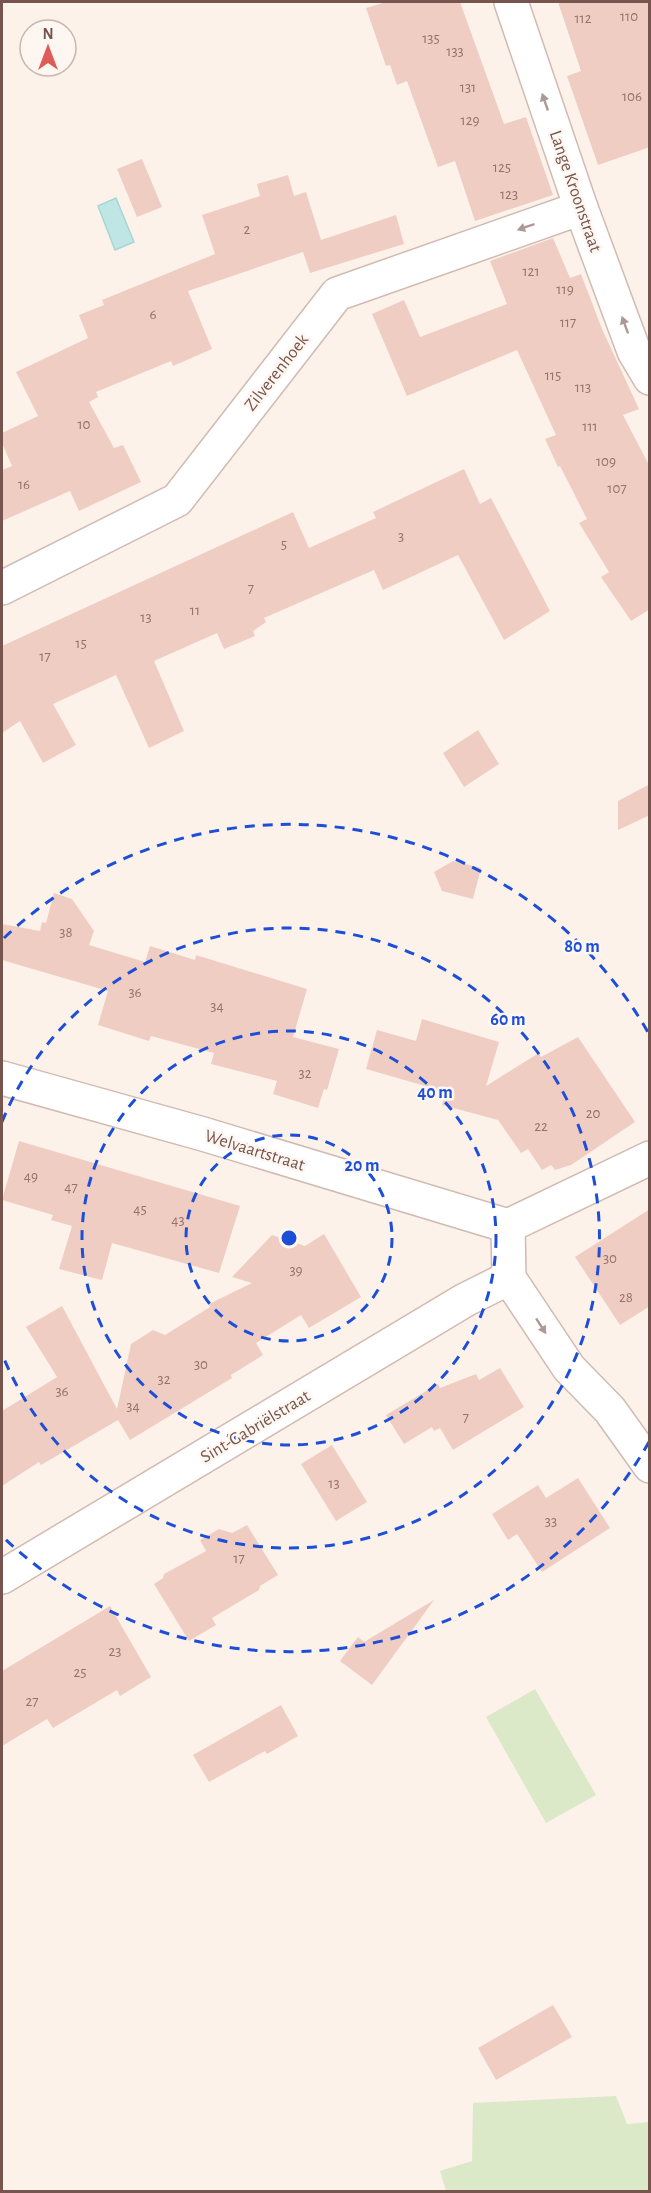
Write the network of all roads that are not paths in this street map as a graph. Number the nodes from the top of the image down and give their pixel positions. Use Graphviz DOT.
graph roads {
  1 [pos="511,2"];
  2 [pos="581,208"];
  3 [pos="650,378"];
  4 [pos="2,588"];
  5 [pos="2,1078"];
  6 [pos="650,1158"];
  7 [pos="508,1226"];
  8 [pos="509,1278"];
  9 [pos="650,1466"];
  10 [pos="2,1577"];
  2 -- 1 [label="street, Lange Kroonstraat, one-way"];
  3 -- 2 [label="street, Lange Kroonstraat, one-way"];
  2 -- 4 [label="street, Zilverenhoek, one-way"];
  5 -- 7 [label="street, Welvaartstraat"];
  6 -- 7 [label="street"];
  7 -- 8 [label="street"];
  8 -- 9 [label="street, one-way"];
  8 -- 10 [label="street, Sint-Gabriëlstraat"];
}
